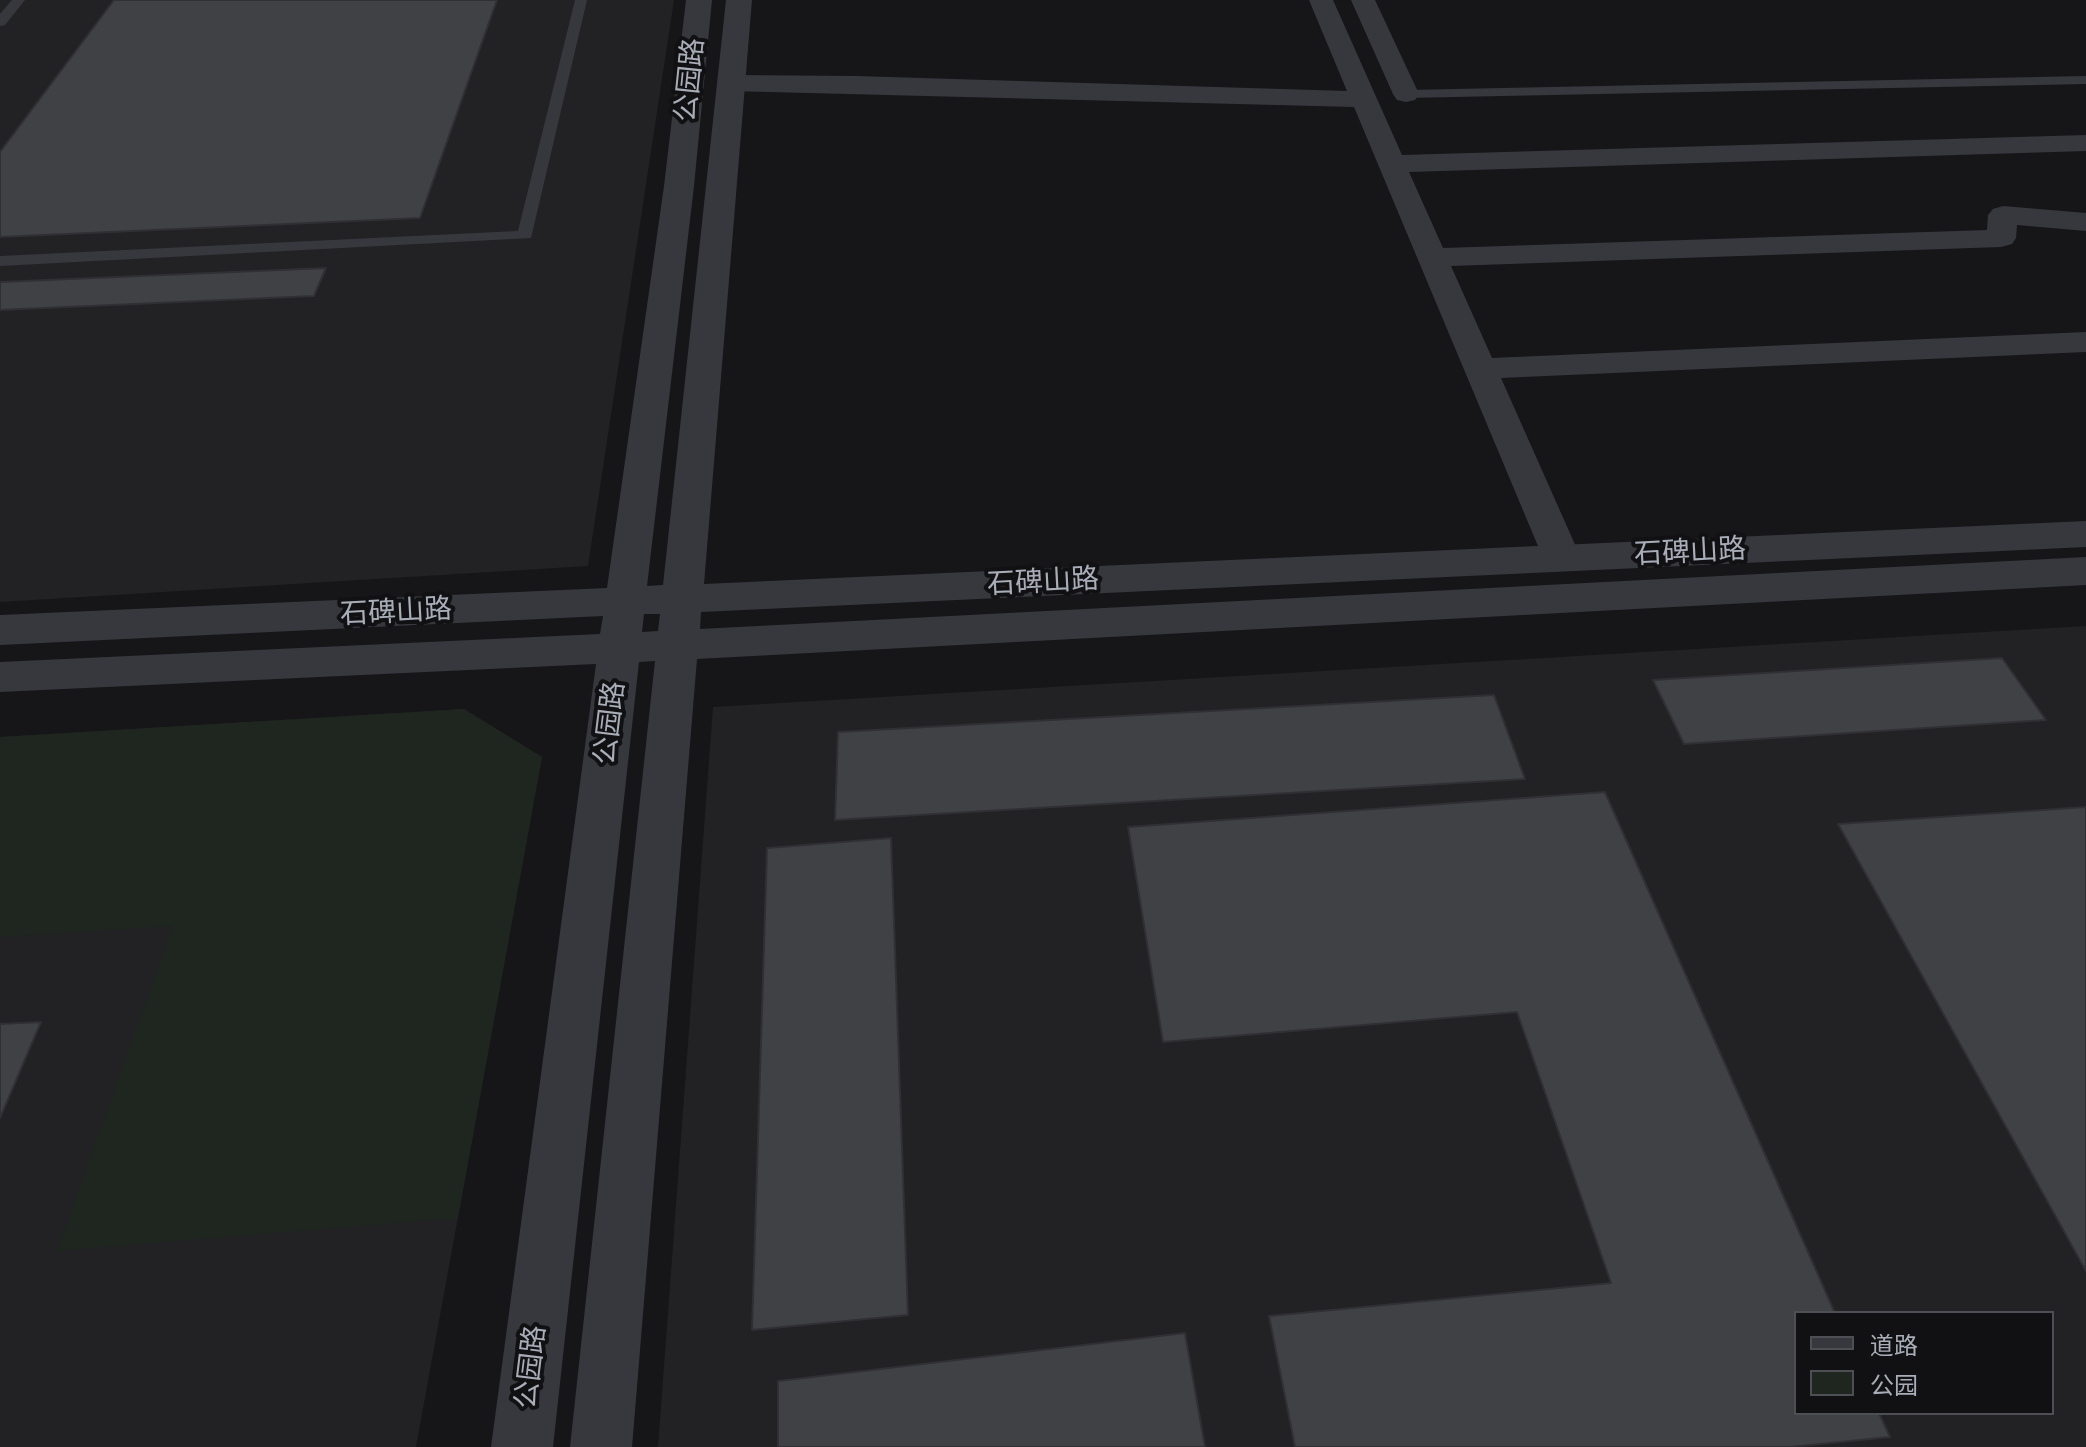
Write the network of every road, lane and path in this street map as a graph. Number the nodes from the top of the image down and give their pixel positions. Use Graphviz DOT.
graph roads {
  1 [pos="19,0"];
  2 [pos="581,0"];
  3 [pos="699,0"];
  4 [pos="739,0"];
  5 [pos="1321,0"];
  6 [pos="1363,0"];
  7 [pos="0,22"];
  8 [pos="2086,80"];
  9 [pos="731,83"];
  10 [pos="1406,94"];
  11 [pos="1363,99"];
  12 [pos="2086,143"];
  13 [pos="1391,164"];
  14 [pos="2086,222"];
  15 [pos="1432,258"];
  16 [pos="0,261"];
  17 [pos="2086,342"];
  18 [pos="1479,369"];
  19 [pos="2086,534"];
  20 [pos="1562,558"];
  21 [pos="2086,571"];
  22 [pos="680,599"];
  23 [pos="625,602"];
  24 [pos="0,630"];
  25 [pos="677,644"];
  26 [pos="620,648"];
  27 [pos="0,677"];
  28 [pos="522,1447"];
  29 [pos="601,1447"];
  1 -- 7 [label="lane"];
  2 -- 16 [label="lane"];
  3 -- 23 [label="street, 公园路"];
  4 -- 9 [label="street"];
  5 -- 11 [label="street"];
  6 -- 10 [label="street"];
  8 -- 10 [label="lane"];
  9 -- 11 [label="street"];
  9 -- 22 [label="street"];
  11 -- 13 [label="street"];
  12 -- 13 [label="street"];
  13 -- 15 [label="street"];
  14 -- 15 [label="street"];
  15 -- 18 [label="street"];
  17 -- 18 [label="street"];
  18 -- 20 [label="street"];
  19 -- 20 [label="street, 石碑山路"];
  20 -- 22 [label="street, 石碑山路"];
  21 -- 25 [label="street"];
  22 -- 23 [label="street, 石碑山路"];
  22 -- 25 [label="street"];
  23 -- 24 [label="street, 石碑山路"];
  23 -- 26 [label="street, 公园路"];
  25 -- 26 [label="street"];
  25 -- 29 [label="street"];
  26 -- 27 [label="street"];
  26 -- 28 [label="street, 公园路"];
}
